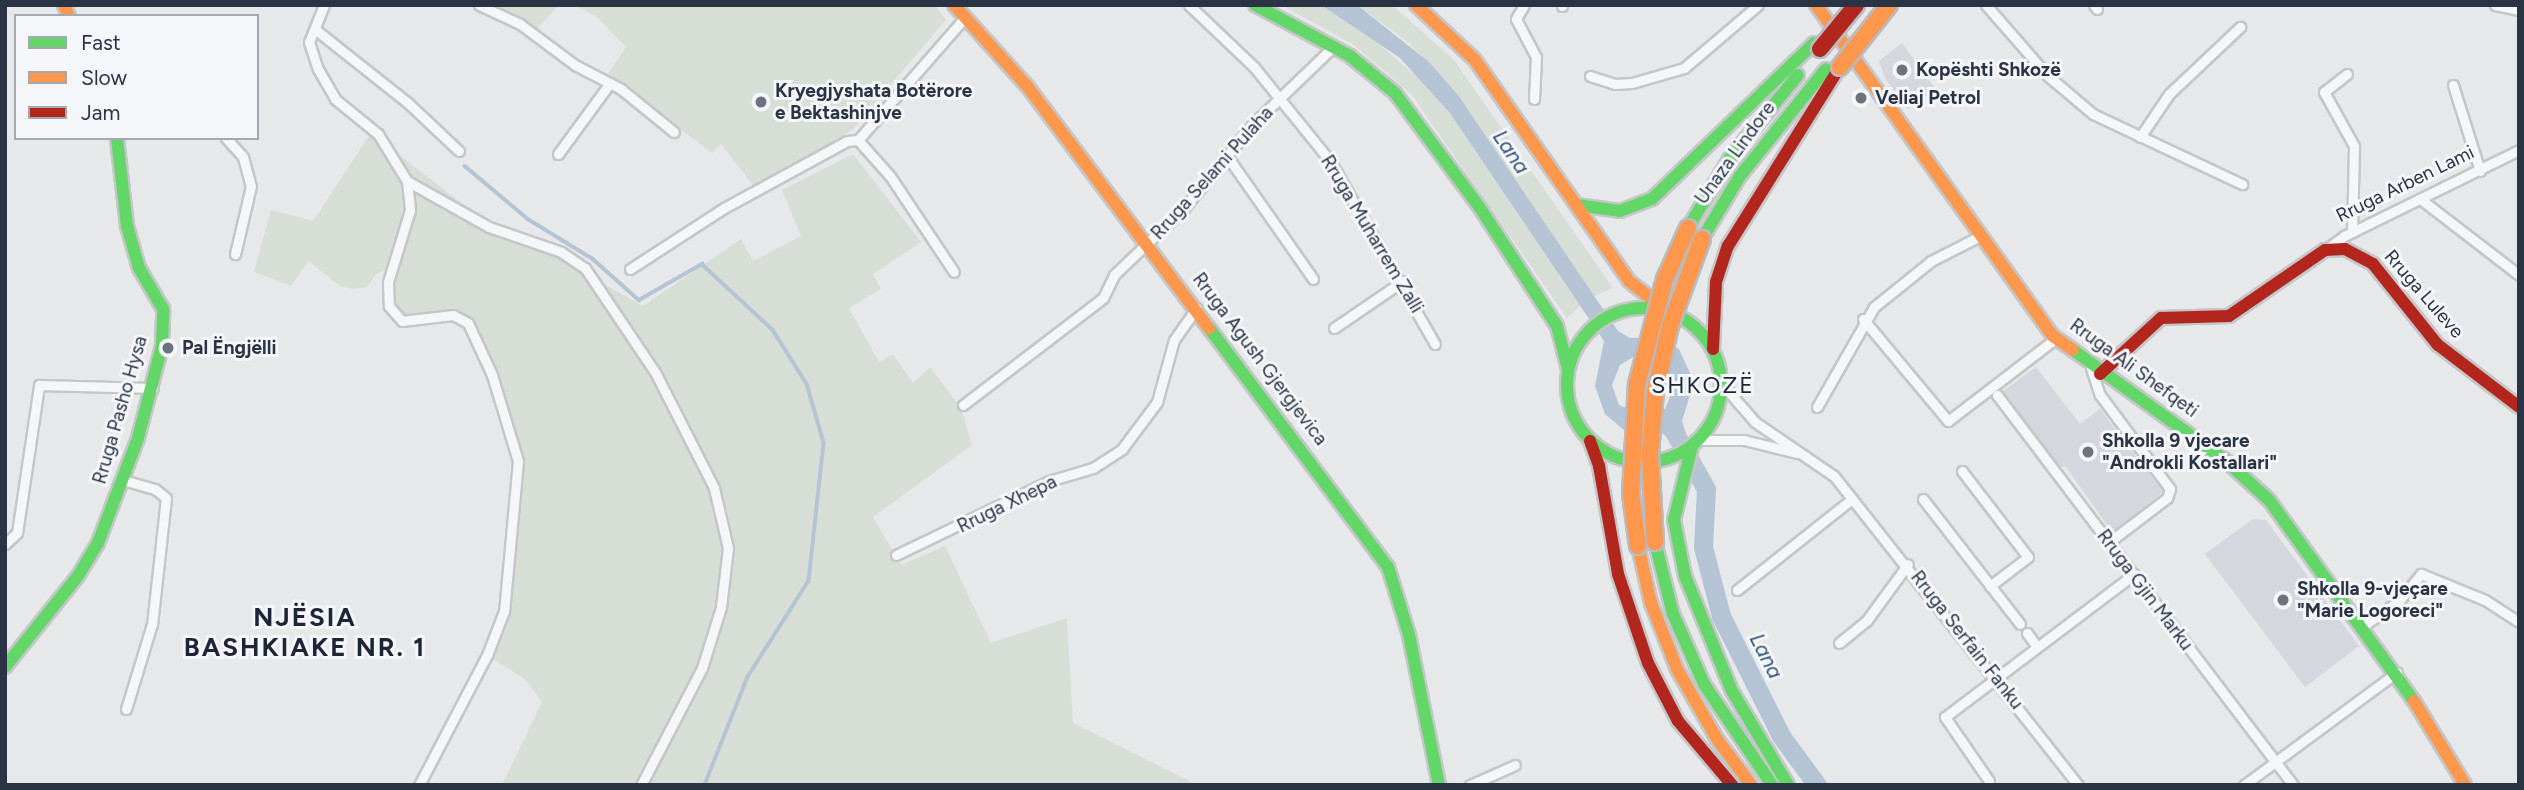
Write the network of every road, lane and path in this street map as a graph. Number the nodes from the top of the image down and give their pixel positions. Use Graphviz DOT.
graph roads {
  1 [pos="324,5"];
  2 [pos="479,5"];
  3 [pos="1189,5"];
  4 [pos="1255,5"];
  5 [pos="1416,5"];
  6 [pos="1524,5"];
  7 [pos="1758,5"];
  8 [pos="1846,5"];
  9 [pos="1856,5"];
  10 [pos="1878,5"];
  11 [pos="1889,5"];
  12 [pos="1986,5"];
  13 [pos="2495,5"];
  14 [pos="1818,6"];
  15 [pos="2519,10"];
  16 [pos="960,11"];
  17 [pos="2240,27"];
  18 [pos="316,30"];
  19 [pos="1817,46"];
  20 [pos="1333,47"];
  21 [pos="1834,65"];
  22 [pos="2347,74"];
  23 [pos="1590,76"];
  24 [pos="610,83"];
  25 [pos="2453,85"];
  26 [pos="1280,98"];
  27 [pos="1534,99"];
  28 [pos="674,132"];
  29 [pos="2140,137"];
  30 [pos="117,140"];
  31 [pos="228,140"];
  32 [pos="858,140"];
  33 [pos="2519,150"];
  34 [pos="459,151"];
  35 [pos="558,155"];
  36 [pos="1227,156"];
  37 [pos="2480,171"];
  38 [pos="407,181"];
  39 [pos="2242,184"];
  40 [pos="2423,201"];
  41 [pos="1577,205"];
  42 [pos="2352,232"];
  43 [pos="1980,236"];
  44 [pos="1147,245"];
  45 [pos="2322,252"];
  46 [pos="235,254"];
  47 [pos="630,269"];
  48 [pos="954,272"];
  49 [pos="2519,275"];
  50 [pos="1313,279"];
  51 [pos="1403,281"];
  52 [pos="1196,308"];
  53 [pos="1668,311"];
  54 [pos="1863,319"];
  55 [pos="1334,328"];
  56 [pos="2055,339"];
  57 [pos="1435,344"];
  58 [pos="1713,349"];
  59 [pos="1568,369"];
  60 [pos="2096,371"];
  61 [pos="1722,384"];
  62 [pos="153,387"];
  63 [pos="1997,396"];
  64 [pos="963,405"];
  65 [pos="1816,407"];
  66 [pos="2519,407"];
  67 [pos="1589,439"];
  68 [pos="1696,443"];
  69 [pos="1805,455"];
  70 [pos="1680,463"];
  71 [pos="1962,471"];
  72 [pos="123,480"];
  73 [pos="1852,499"];
  74 [pos="1923,499"];
  75 [pos="2109,542"];
  76 [pos="5,544"];
  77 [pos="896,555"];
  78 [pos="1908,564"];
  79 [pos="2134,574"];
  80 [pos="1990,586"];
  81 [pos="1737,590"];
  82 [pos="2519,622"];
  83 [pos="2020,624"];
  84 [pos="2363,626"];
  85 [pos="2027,634"];
  86 [pos="1839,643"];
  87 [pos="2037,647"];
  88 [pos="5,667"];
  89 [pos="2397,672"];
  90 [pos="1996,678"];
  91 [pos="126,709"];
  92 [pos="2275,761"];
  93 [pos="1515,765"];
  94 [pos="1989,781"];
  95 [pos="419,785"];
  96 [pos="641,785"];
  97 [pos="1439,785"];
  98 [pos="1470,785"];
  99 [pos="1732,785"];
  100 [pos="1751,785"];
  101 [pos="1773,785"];
  102 [pos="1788,785"];
  103 [pos="2078,785"];
  104 [pos="2244,785"];
  105 [pos="2293,785"];
  106 [pos="2465,785"];
  1 -- 18 [label="street"];
  2 -- 24 [label="street"];
  3 -- 26 [label="street, Rruga Muharrem Zalli"];
  4 -- 20 [label="main road"];
  5 -- 41 [label="main road"];
  6 -- 27 [label="street"];
  7 -- 23 [label="street"];
  8 -- 19 [label="main road"];
  9 -- 19 [label="main road, bridge"];
  10 -- 21 [label="main road"];
  11 -- 21 [label="main road, bridge"];
  12 -- 29 [label="street"];
  13 -- 15 [label="street"];
  14 -- 43 [label="main road, Rruga Ali Shefqeti"];
  16 -- 32 [label="street"];
  16 -- 44 [label="main road, Rruga Agush Gjergjevica"];
  17 -- 29 [label="street"];
  18 -- 34 [label="street"];
  18 -- 38 [label="street"];
  19 -- 41 [label="main road"];
  19 -- 100 [label="main road, bridge"];
  20 -- 26 [label="street, Rruga Selami Pulaha"];
  20 -- 59 [label="main road"];
  21 -- 58 [label="main road"];
  21 -- 101 [label="main road, Unaza Lindore, bridge"];
  22 -- 42 [label="street"];
  24 -- 28 [label="street"];
  24 -- 35 [label="street"];
  25 -- 37 [label="street"];
  26 -- 36 [label="street, Rruga Selami Pulaha"];
  26 -- 51 [label="street, Rruga Muharrem Zalli"];
  29 -- 39 [label="street"];
  30 -- 62 [label="main road, Rruga Pasho Hysa"];
  31 -- 46 [label="street"];
  32 -- 47 [label="street"];
  32 -- 48 [label="street"];
  33 -- 37 [label="street, Rruga Arben Lami"];
  36 -- 44 [label="street, Rruga Selami Pulaha"];
  36 -- 50 [label="street"];
  37 -- 40 [label="street, Rruga Arben Lami"];
  38 -- 95 [label="street"];
  38 -- 96 [label="street"];
  40 -- 42 [label="street, Rruga Arben Lami"];
  40 -- 49 [label="street"];
  41 -- 53 [label="main road"];
  42 -- 45 [label="street, Rruga Arben Lami"];
  43 -- 54 [label="street"];
  43 -- 56 [label="main road, Rruga Ali Shefqeti"];
  44 -- 52 [label="main road, Rruga Agush Gjergjevica"];
  44 -- 64 [label="street, Rruga Selami Pulaha"];
  45 -- 60 [label="main road, Rruga Arben Lami"];
  45 -- 66 [label="main road, Rruga Luleve"];
  51 -- 55 [label="street"];
  51 -- 57 [label="street, Rruga Muharrem Zalli"];
  52 -- 77 [label="street, Rruga Xhepa"];
  52 -- 97 [label="main road, Rruga Agush Gjergjevica"];
  53 -- 58 [label="main road"];
  53 -- 59 [label="main road"];
  54 -- 56 [label="street"];
  54 -- 65 [label="street"];
  56 -- 60 [label="main road, Rruga Ali Shefqeti"];
  58 -- 61 [label="main road"];
  59 -- 67 [label="main road"];
  60 -- 75 [label="street"];
  60 -- 84 [label="main road, Rruga Ali Shefqeti"];
  61 -- 68 [label="main road"];
  61 -- 69 [label="street, Rruga Serfain Fanku"];
  62 -- 72 [label="main road, Rruga Pasho Hysa"];
  62 -- 76 [label="street"];
  63 -- 75 [label="street, Rruga Gjin Marku"];
  67 -- 70 [label="main road"];
  67 -- 99 [label="main road"];
  68 -- 69 [label="street, Rruga Serfain Fanku"];
  68 -- 70 [label="main road"];
  69 -- 73 [label="street, Rruga Serfain Fanku"];
  70 -- 102 [label="main road"];
  71 -- 80 [label="street"];
  72 -- 88 [label="main road, Rruga Pasho Hysa"];
  72 -- 91 [label="street"];
  73 -- 78 [label="street, Rruga Serfain Fanku"];
  73 -- 81 [label="street"];
  74 -- 80 [label="street"];
  75 -- 79 [label="street, Rruga Gjin Marku"];
  78 -- 86 [label="street"];
  78 -- 90 [label="street, Rruga Serfain Fanku"];
  79 -- 87 [label="street"];
  79 -- 92 [label="street, Rruga Gjin Marku"];
  80 -- 83 [label="street"];
  82 -- 84 [label="street"];
  84 -- 89 [label="main road, Rruga Ali Shefqeti"];
  85 -- 87 [label="street"];
  87 -- 90 [label="street"];
  89 -- 92 [label="street"];
  89 -- 106 [label="main road, Rruga Ali Shefqeti"];
  90 -- 94 [label="street"];
  90 -- 103 [label="street, Rruga Serfain Fanku"];
  92 -- 104 [label="street"];
  92 -- 105 [label="street, Rruga Gjin Marku"];
  93 -- 98 [label="street"];
}
